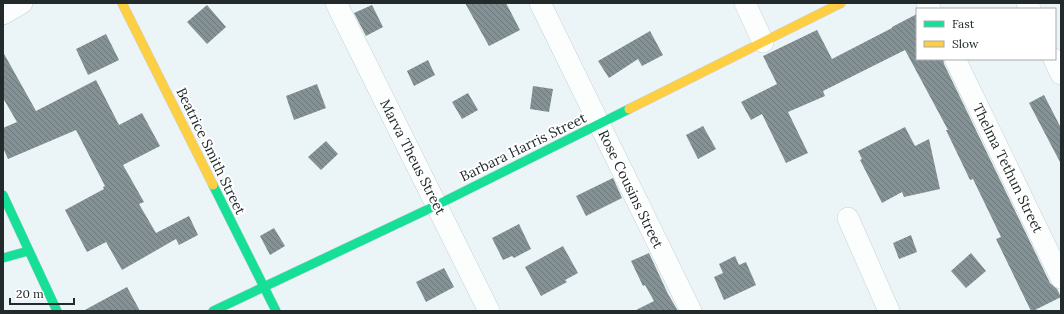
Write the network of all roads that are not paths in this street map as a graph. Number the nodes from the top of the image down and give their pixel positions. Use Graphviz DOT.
graph roads {
  1 [pos="22,3"];
  2 [pos="122,3"];
  3 [pos="336,3"];
  4 [pos="540,3"];
  5 [pos="744,3"];
  6 [pos="841,3"];
  7 [pos="3,14"];
  8 [pos="763,42"];
  9 [pos="955,60"];
  10 [pos="1054,60"];
  11 [pos="1061,74"];
  12 [pos="599,125"];
  13 [pos="3,195"];
  14 [pos="437,205"];
  15 [pos="848,218"];
  16 [pos="28,251"];
  17 [pos="3,258"];
  18 [pos="1061,278"];
  19 [pos="264,287"];
  20 [pos="57,311"];
  21 [pos="213,311"];
  22 [pos="276,311"];
  23 [pos="489,311"];
  24 [pos="691,311"];
  25 [pos="889,311"];
  1 -- 7 [label="street"];
  2 -- 19 [label="street, Beatrice Smith Street"];
  3 -- 14 [label="street, Marva Theus Street"];
  4 -- 12 [label="street, Rose Cousins Street"];
  5 -- 8 [label="street"];
  6 -- 8 [label="street, Barbara Harris Street"];
  8 -- 12 [label="street, Barbara Harris Street"];
  9 -- 18 [label="street, Thelma Tethun Street"];
  10 -- 11 [label="street"];
  12 -- 14 [label="street, Barbara Harris Street"];
  12 -- 24 [label="street, Rose Cousins Street"];
  13 -- 16 [label="street"];
  14 -- 19 [label="street, Barbara Harris Street"];
  14 -- 23 [label="street, Marva Theus Street"];
  15 -- 25 [label="street"];
  16 -- 17 [label="street"];
  16 -- 20 [label="street"];
  19 -- 21 [label="street, Barbara Harris Street"];
  19 -- 22 [label="street, Beatrice Smith Street"];
}
